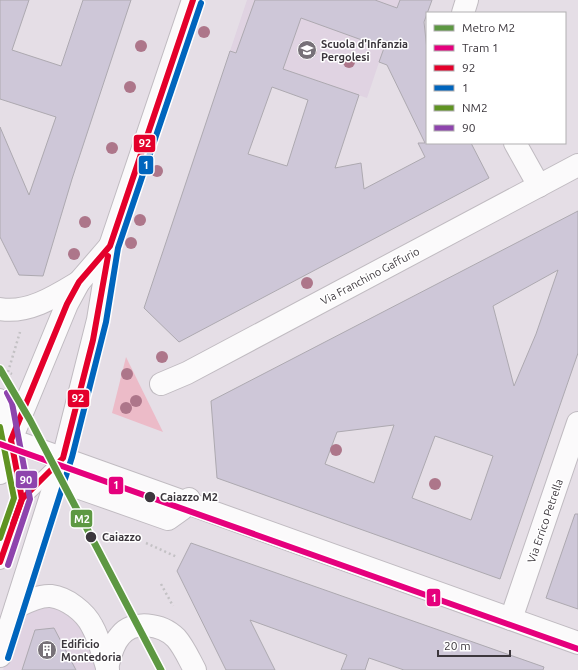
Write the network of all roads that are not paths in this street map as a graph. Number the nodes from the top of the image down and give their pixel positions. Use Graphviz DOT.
graph roads {
  1 [pos="193,0"];
  2 [pos="467,0"];
  3 [pos="463,12"];
  4 [pos="516,144"];
  5 [pos="578,165"];
  6 [pos="539,186"];
  7 [pos="110,246"];
  8 [pos="79,282"];
  9 [pos="0,309"];
  10 [pos="161,384"];
  11 [pos="0,396"];
  12 [pos="578,423"];
  13 [pos="4,435"];
  14 [pos="63,458"];
  15 [pos="0,473"];
  16 [pos="22,499"];
  17 [pos="188,501"];
  18 [pos="0,562"];
  19 [pos="16,607"];
  20 [pos="511,619"];
  21 [pos="578,642"];
  22 [pos="0,656"];
  23 [pos="108,669"];
  24 [pos="195,670"];
  1 -- 7 [label="street"];
  2 -- 3 [label="street"];
  4 -- 6 [label="street"];
  5 -- 6 [label="street, Via Franchino Gaffurio"];
  6 -- 10 [label="street, Via Franchino Gaffurio"];
  7 -- 8 [label="street"];
  7 -- 14 [label="street"];
  8 -- 9 [label="street"];
  8 -- 13 [label="street"];
  11 -- 13 [label="lane"];
  12 -- 20 [label="street, Via Errico Petrella"];
  13 -- 14 [label="street"];
  13 -- 15 [label="street"];
  13 -- 16 [label="lane"];
  14 -- 16 [label="lane"];
  14 -- 17 [label="street"];
  14 -- 17 [label="street"];
  14 -- 19 [label="street"];
  16 -- 18 [label="lane"];
  17 -- 20 [label="street"];
  19 -- 22 [label="street"];
  19 -- 23 [label="street"];
  20 -- 21 [label="street"];
  23 -- 24 [label="street"];
}
